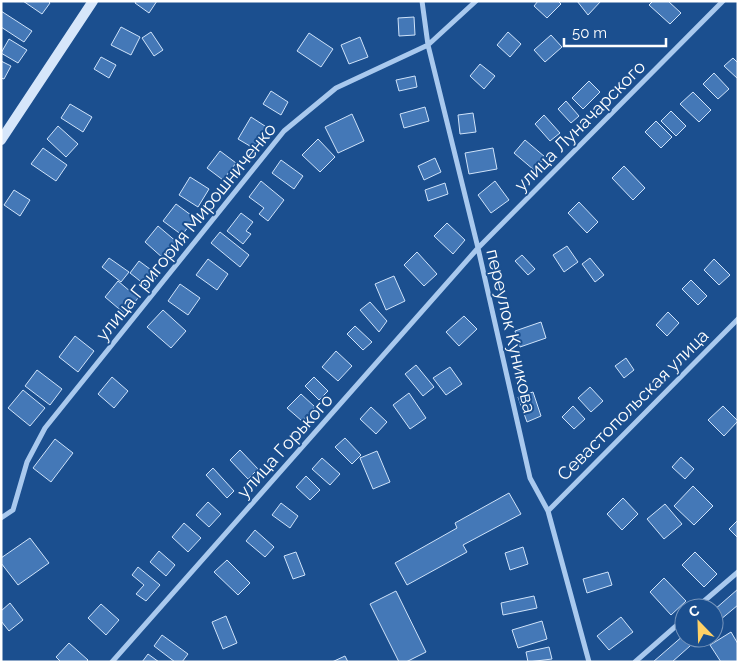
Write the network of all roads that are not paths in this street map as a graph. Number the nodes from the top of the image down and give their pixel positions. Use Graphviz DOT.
graph roads {
  1 [pos="92,1"];
  2 [pos="422,1"];
  3 [pos="476,1"];
  4 [pos="723,1"];
  5 [pos="428,45"];
  6 [pos="1,140"];
  7 [pos="478,248"];
  8 [pos="738,319"];
  9 [pos="548,511"];
  10 [pos="1,518"];
  11 [pos="738,572"];
  12 [pos="708,598"];
  13 [pos="674,628"];
  14 [pos="112,662"];
  15 [pos="590,662"];
  16 [pos="634,662"];
  1 -- 6 [label="street"];
  2 -- 5 [label="street, переулок Куникова"];
  3 -- 5 [label="street, улица Григория Мирошниченко"];
  4 -- 7 [label="street, улица Луначарского"];
  5 -- 7 [label="street, переулок Куникова"];
  5 -- 10 [label="street, улица Григория Мирошниченко"];
  7 -- 9 [label="street, переулок Куникова"];
  7 -- 14 [label="street, улица Горького"];
  8 -- 9 [label="street, Севастопольская улица"];
  9 -- 15 [label="street, переулок Куникова"];
  11 -- 12 [label="street"];
  13 -- 16 [label="street"];
}
